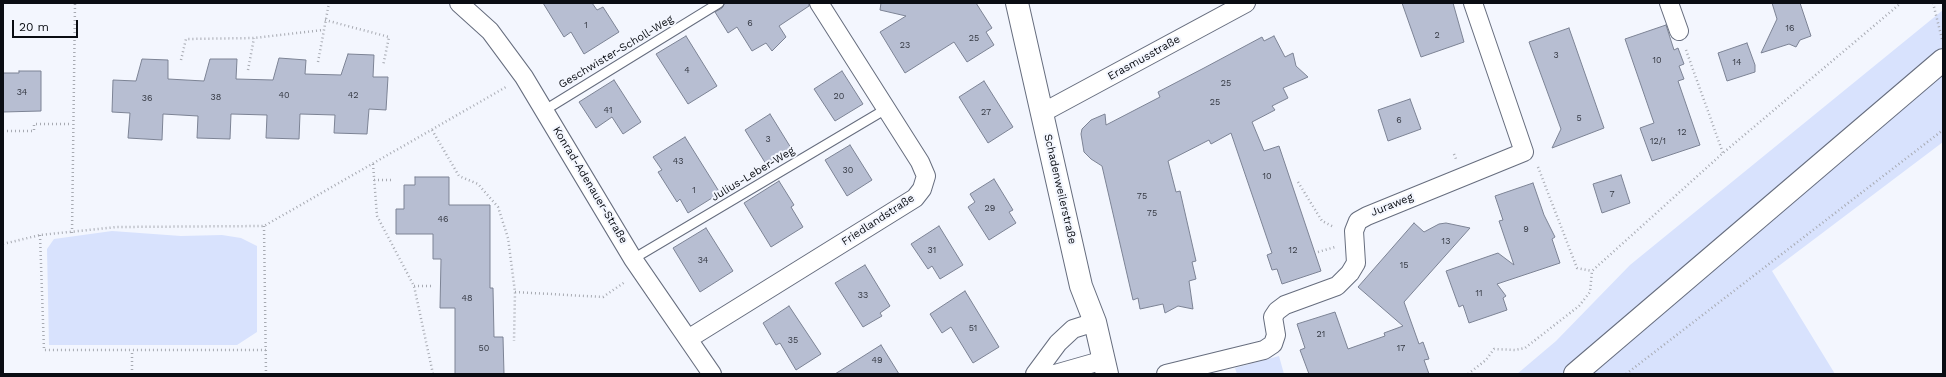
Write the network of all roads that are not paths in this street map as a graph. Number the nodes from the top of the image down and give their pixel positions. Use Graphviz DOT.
graph roads {
  1 [pos="459,3"];
  2 [pos="719,3"];
  3 [pos="818,3"];
  4 [pos="1017,3"];
  5 [pos="1246,3"];
  6 [pos="1473,3"];
  7 [pos="1669,3"];
  8 [pos="1679,31"];
  9 [pos="1943,60"];
  10 [pos="886,109"];
  11 [pos="545,110"];
  12 [pos="1042,113"];
  13 [pos="637,265"];
  14 [pos="1095,322"];
  15 [pos="688,339"];
  16 [pos="1105,367"];
  17 [pos="712,374"];
  18 [pos="1035,374"];
  19 [pos="1055,374"];
  20 [pos="1166,374"];
  21 [pos="1575,374"];
  1 -- 11 [label="street, Konrad-Adenauer-Straße"];
  2 -- 11 [label="lane, Geschwister-Scholl-Weg"];
  3 -- 10 [label="street, Friedlandstraße"];
  4 -- 12 [label="main road, Schadenweilerstraße"];
  5 -- 12 [label="street, Erasmusstraße"];
  6 -- 20 [label="street, Juraweg"];
  7 -- 8 [label="street"];
  9 -- 21 [label="main road"];
  10 -- 13 [label="lane, Julius-Leber-Weg"];
  10 -- 15 [label="street, Friedlandstraße"];
  11 -- 13 [label="street, Konrad-Adenauer-Straße"];
  12 -- 14 [label="main road, Schadenweilerstraße"];
  13 -- 15 [label="street, Konrad-Adenauer-Straße"];
  14 -- 16 [label="main road, Schadenweilerstraße"];
  14 -- 18 [label="street"];
  15 -- 17 [label="street, Konrad-Adenauer-Straße"];
  16 -- 19 [label="street"];
}
